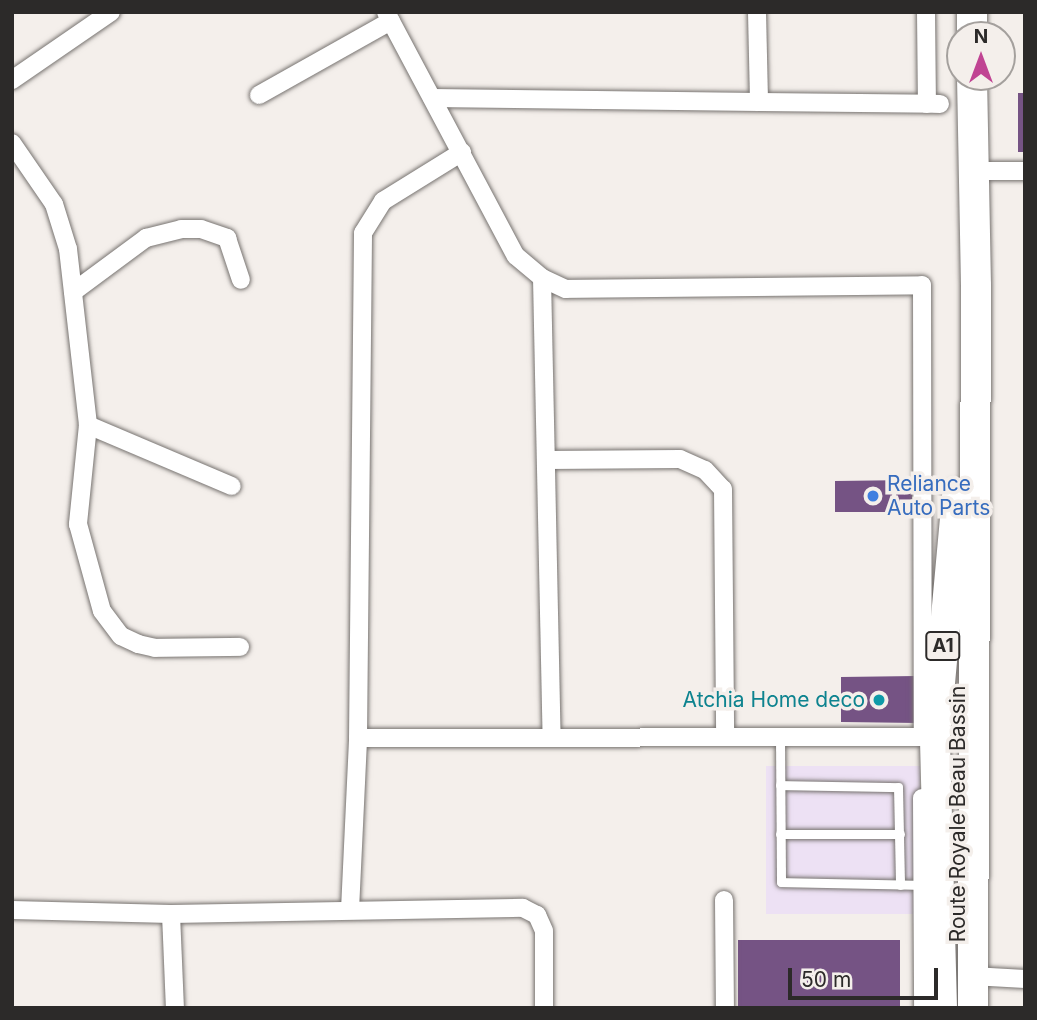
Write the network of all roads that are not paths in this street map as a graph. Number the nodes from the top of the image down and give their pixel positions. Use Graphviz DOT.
graph roads {
  1 [pos="111,12"];
  2 [pos="757,12"];
  3 [pos="926,12"];
  4 [pos="388,17"];
  5 [pos="12,79"];
  6 [pos="972,91"];
  7 [pos="259,94"];
  8 [pos="432,97"];
  9 [pos="760,102"];
  10 [pos="12,143"];
  11 [pos="462,152"];
  12 [pos="974,171"];
  13 [pos="1025,171"];
  14 [pos="542,278"];
  15 [pos="241,280"];
  16 [pos="976,286"];
  17 [pos="73,292"];
  18 [pos="88,425"];
  19 [pos="547,460"];
  20 [pos="232,486"];
  21 [pos="240,647"];
  22 [pos="552,737"];
  23 [pos="725,737"];
  24 [pos="780,737"];
  25 [pos="923,737"];
  26 [pos="358,738"];
  27 [pos="780,785"];
  28 [pos="780,834"];
  29 [pos="900,834"];
  30 [pos="900,886"];
  31 [pos="922,886"];
  32 [pos="724,900"];
  33 [pos="12,910"];
  34 [pos="350,910"];
  35 [pos="171,914"];
  36 [pos="972,976"];
  37 [pos="1025,979"];
  38 [pos="175,1008"];
  39 [pos="544,1008"];
  40 [pos="725,1008"];
  41 [pos="922,1008"];
  42 [pos="942,1008"];
  43 [pos="959,1008"];
  44 [pos="973,1008"];
  1 -- 5 [label="street"];
  2 -- 9 [label="street"];
  3 -- 9 [label="street"];
  4 -- 7 [label="street"];
  4 -- 8 [label="street"];
  6 -- 12 [label="main road, Route Royale Beau Bassin / A1"];
  8 -- 9 [label="street"];
  8 -- 11 [label="street"];
  10 -- 17 [label="street"];
  11 -- 14 [label="street"];
  11 -- 26 [label="street"];
  12 -- 13 [label="street"];
  12 -- 16 [label="main road, Route Royale Beau Bassin / A1"];
  14 -- 19 [label="street"];
  14 -- 25 [label="street"];
  15 -- 17 [label="street"];
  16 -- 36 [label="main road, Route Royale Beau Bassin / A1"];
  16 -- 42 [label="main road, Route Royale Beau Bassin / A1"];
  16 -- 43 [label="main road, Route Royale Beau Bassin / A1"];
  17 -- 18 [label="street"];
  18 -- 20 [label="street"];
  18 -- 21 [label="street"];
  19 -- 22 [label="street"];
  19 -- 23 [label="street"];
  22 -- 23 [label="street"];
  22 -- 26 [label="street"];
  23 -- 24 [label="street"];
  24 -- 25 [label="street"];
  24 -- 27 [label="lane"];
  25 -- 31 [label="street"];
  26 -- 34 [label="street"];
  27 -- 28 [label="lane"];
  27 -- 29 [label="lane"];
  28 -- 29 [label="lane"];
  28 -- 30 [label="lane"];
  29 -- 30 [label="lane"];
  30 -- 31 [label="lane"];
  31 -- 41 [label="street"];
  32 -- 40 [label="street"];
  33 -- 35 [label="street"];
  34 -- 35 [label="street"];
  34 -- 39 [label="street"];
  35 -- 38 [label="street"];
  36 -- 37 [label="street"];
  36 -- 44 [label="main road, Route Royale Beau Bassin / A1"];
}
